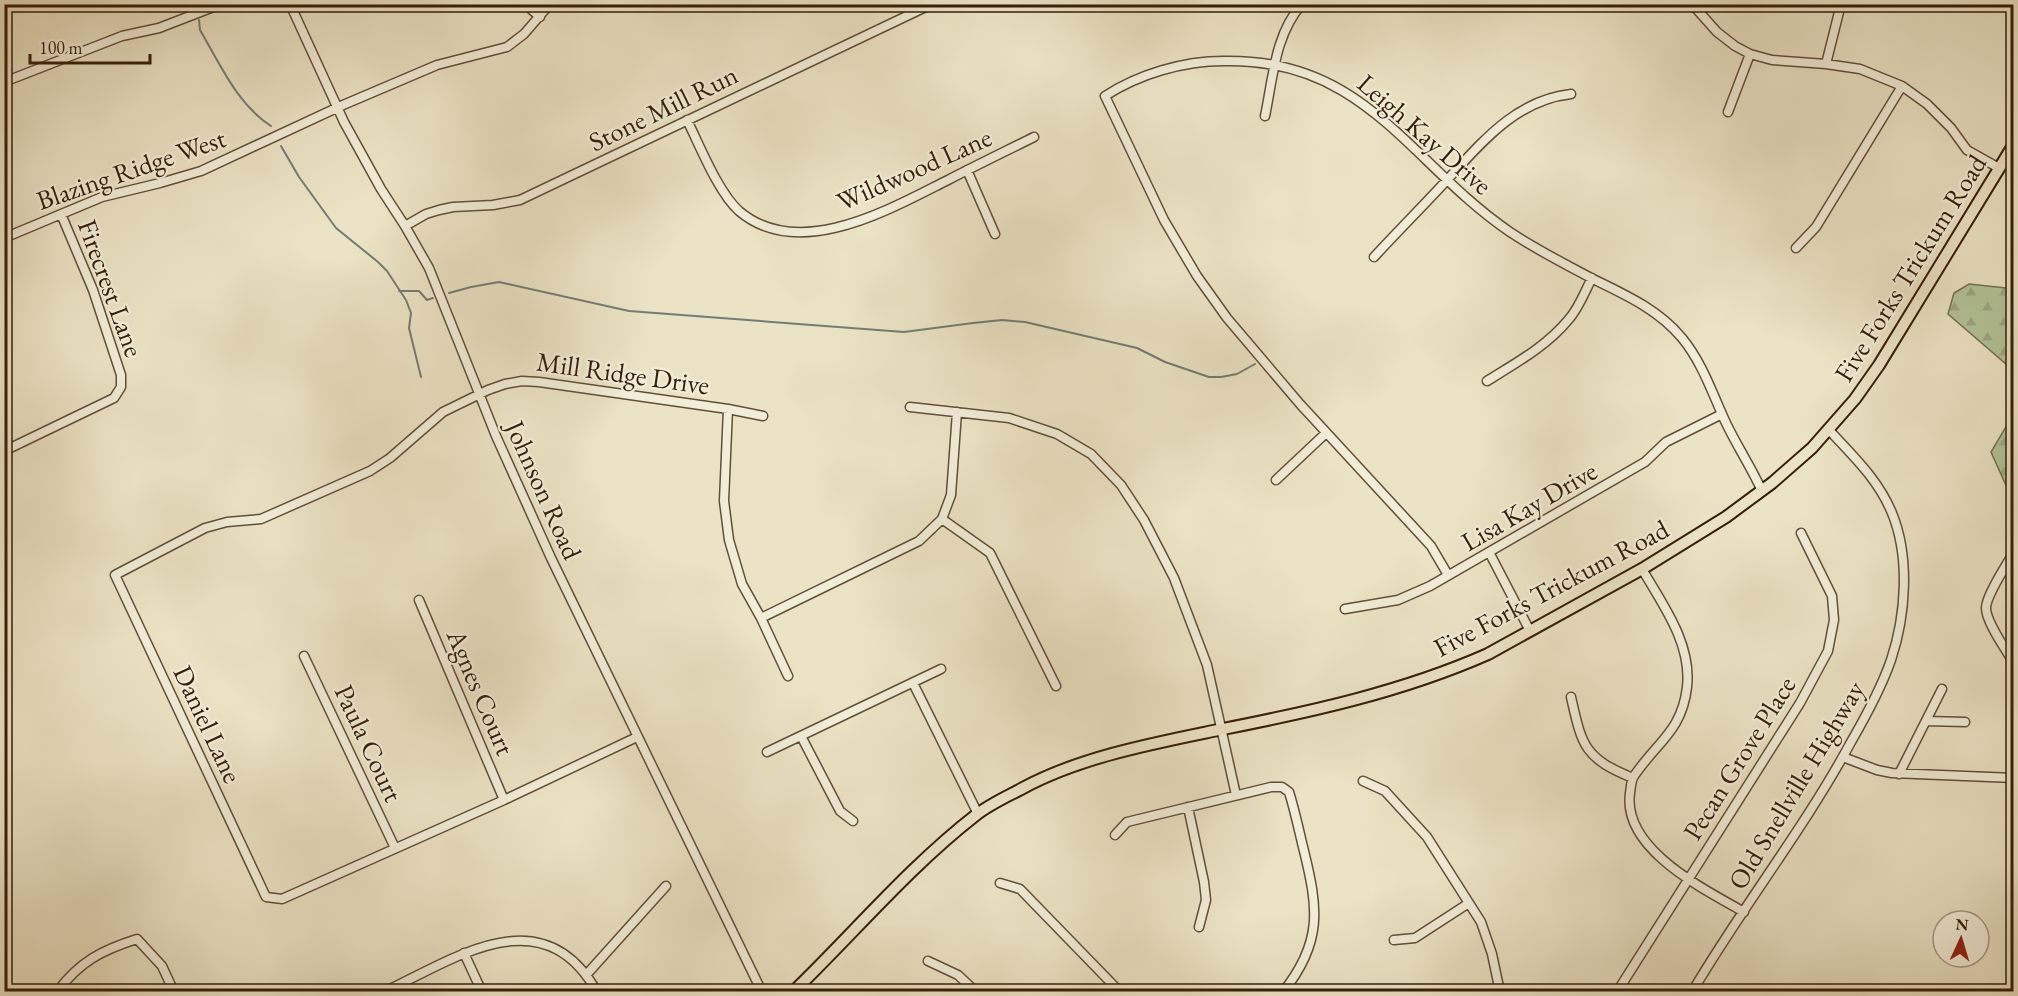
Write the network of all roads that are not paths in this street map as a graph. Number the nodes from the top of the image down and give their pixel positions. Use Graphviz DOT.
graph roads {
  1 [pos="221,4"];
  2 [pos="290,4"];
  3 [pos="525,4"];
  4 [pos="550,4"];
  5 [pos="932,4"];
  6 [pos="1302,4"];
  7 [pos="1692,4"];
  8 [pos="1841,4"];
  9 [pos="540,17"];
  10 [pos="1750,54"];
  11 [pos="1275,64"];
  12 [pos="1826,64"];
  13 [pos="4,82"];
  14 [pos="1902,86"];
  15 [pos="1571,94"];
  16 [pos="337,108"];
  17 [pos="1728,112"];
  18 [pos="1265,116"];
  19 [pos="687,120"];
  20 [pos="1034,137"];
  21 [pos="2013,144"];
  22 [pos="1999,168"];
  23 [pos="967,170"];
  24 [pos="1448,179"];
  25 [pos="61,214"];
  26 [pos="405,226"];
  27 [pos="995,234"];
  28 [pos="4,238"];
  29 [pos="1796,248"];
  30 [pos="1374,256"];
  31 [pos="1592,278"];
  32 [pos="1487,381"];
  33 [pos="480,395"];
  34 [pos="910,407"];
  35 [pos="728,409"];
  36 [pos="957,412"];
  37 [pos="1722,414"];
  38 [pos="763,416"];
  39 [pos="1829,430"];
  40 [pos="1326,433"];
  41 [pos="4,451"];
  42 [pos="1276,480"];
  43 [pos="1762,491"];
  44 [pos="942,519"];
  45 [pos="1801,533"];
  46 [pos="1489,552"];
  47 [pos="2013,552"];
  48 [pos="1642,570"];
  49 [pos="1448,576"];
  50 [pos="419,600"];
  51 [pos="1346,609"];
  52 [pos="761,618"];
  53 [pos="1530,631"];
  54 [pos="304,656"];
  55 [pos="2013,663"];
  56 [pos="941,669"];
  57 [pos="788,676"];
  58 [pos="913,683"];
  59 [pos="1056,686"];
  60 [pos="1942,689"];
  61 [pos="1571,697"];
  62 [pos="1926,720"];
  63 [pos="1965,722"];
  64 [pos="1220,730"];
  65 [pos="637,736"];
  66 [pos="801,736"];
  67 [pos="767,752"];
  68 [pos="1843,757"];
  69 [pos="1899,774"];
  70 [pos="1633,778"];
  71 [pos="2013,778"];
  72 [pos="1363,781"];
  73 [pos="1236,795"];
  74 [pos="504,800"];
  75 [pos="1188,807"];
  76 [pos="978,814"];
  77 [pos="853,821"];
  78 [pos="1115,834"];
  79 [pos="395,848"];
  80 [pos="1688,880"];
  81 [pos="1000,883"];
  82 [pos="666,886"];
  83 [pos="1469,903"];
  84 [pos="1744,912"];
  85 [pos="1199,927"];
  86 [pos="1394,940"];
  87 [pos="464,953"];
  88 [pos="928,961"];
  89 [pos="587,974"];
  90 [pos="57,992"];
  91 [pos="174,992"];
  92 [pos="384,992"];
  93 [pos="482,992"];
  94 [pos="597,992"];
  95 [pos="762,992"];
  96 [pos="793,992"];
  97 [pos="976,992"];
  98 [pos="1120,992"];
  99 [pos="1283,992"];
  100 [pos="1500,992"];
  101 [pos="1617,992"];
  102 [pos="1692,992"];
  1 -- 13 [label="street"];
  2 -- 16 [label="street, Johnson Road"];
  3 -- 9 [label="street"];
  4 -- 9 [label="street, Blazing Ridge West"];
  5 -- 19 [label="street, Stone Mill Run"];
  6 -- 11 [label="street"];
  7 -- 10 [label="street"];
  8 -- 12 [label="street"];
  9 -- 16 [label="street, Blazing Ridge West"];
  10 -- 12 [label="street"];
  10 -- 17 [label="street"];
  11 -- 18 [label="street"];
  11 -- 24 [label="street, Leigh Kay Drive"];
  11 -- 40 [label="street, Leigh Kay Drive"];
  12 -- 14 [label="street"];
  14 -- 22 [label="street"];
  14 -- 29 [label="street"];
  15 -- 24 [label="street"];
  16 -- 25 [label="street, Blazing Ridge West"];
  16 -- 26 [label="street, Johnson Road"];
  19 -- 23 [label="street, Wildwood Lane"];
  19 -- 26 [label="street, Stone Mill Run"];
  20 -- 23 [label="street, Wildwood Lane"];
  21 -- 22 [label="main road, Five Forks Trickum Road"];
  22 -- 39 [label="main road, Five Forks Trickum Road"];
  23 -- 27 [label="street"];
  24 -- 30 [label="street"];
  24 -- 31 [label="street, Leigh Kay Drive"];
  25 -- 28 [label="street, Blazing Ridge West"];
  25 -- 41 [label="street, Firecrest Lane"];
  26 -- 33 [label="street, Johnson Road"];
  31 -- 32 [label="street"];
  31 -- 37 [label="street, Leigh Kay Drive"];
  33 -- 35 [label="street, Mill Ridge Drive"];
  33 -- 65 [label="street, Johnson Road"];
  33 -- 79 [label="street, Daniel Lane"];
  34 -- 36 [label="street"];
  35 -- 38 [label="street, Mill Ridge Drive"];
  35 -- 52 [label="street"];
  36 -- 44 [label="street"];
  36 -- 64 [label="street"];
  37 -- 43 [label="street, Leigh Kay Drive"];
  37 -- 46 [label="street, Lisa Kay Drive"];
  39 -- 43 [label="main road, Five Forks Trickum Road"];
  39 -- 68 [label="street, Old Snellville Highway"];
  40 -- 42 [label="street"];
  40 -- 49 [label="street, Leigh Kay Drive"];
  43 -- 48 [label="main road, Five Forks Trickum Road"];
  44 -- 52 [label="street"];
  44 -- 59 [label="street"];
  45 -- 80 [label="street, Pecan Grove Place"];
  46 -- 49 [label="street, Lisa Kay Drive"];
  46 -- 53 [label="street"];
  47 -- 55 [label="street"];
  48 -- 53 [label="main road, Five Forks Trickum Road"];
  48 -- 70 [label="street"];
  49 -- 51 [label="street, Lisa Kay Drive"];
  50 -- 74 [label="street, Agnes Court"];
  52 -- 57 [label="street"];
  53 -- 64 [label="main road, Five Forks Trickum Road"];
  54 -- 79 [label="street, Paula Court"];
  56 -- 58 [label="street"];
  58 -- 66 [label="street"];
  58 -- 76 [label="street"];
  60 -- 62 [label="street"];
  61 -- 70 [label="street"];
  62 -- 63 [label="street"];
  62 -- 69 [label="street"];
  64 -- 73 [label="street"];
  64 -- 76 [label="main road, Five Forks Trickum Road"];
  65 -- 74 [label="street, Daniel Lane"];
  65 -- 95 [label="street, Johnson Road"];
  66 -- 67 [label="street"];
  66 -- 77 [label="street"];
  68 -- 69 [label="street"];
  68 -- 84 [label="street, Old Snellville Highway"];
  69 -- 71 [label="street"];
  70 -- 80 [label="street"];
  72 -- 83 [label="street"];
  73 -- 75 [label="street"];
  73 -- 99 [label="street"];
  74 -- 79 [label="street, Daniel Lane"];
  75 -- 78 [label="street"];
  75 -- 85 [label="street"];
  76 -- 96 [label="main road, Five Forks Trickum Road"];
  80 -- 84 [label="street"];
  80 -- 101 [label="street, Pecan Grove Place"];
  81 -- 98 [label="street"];
  82 -- 89 [label="street"];
  83 -- 86 [label="street"];
  83 -- 100 [label="street"];
  84 -- 102 [label="street, Old Snellville Highway"];
  87 -- 89 [label="street"];
  87 -- 92 [label="street"];
  87 -- 93 [label="street"];
  88 -- 97 [label="street"];
  89 -- 94 [label="street"];
  90 -- 91 [label="street"];
}
